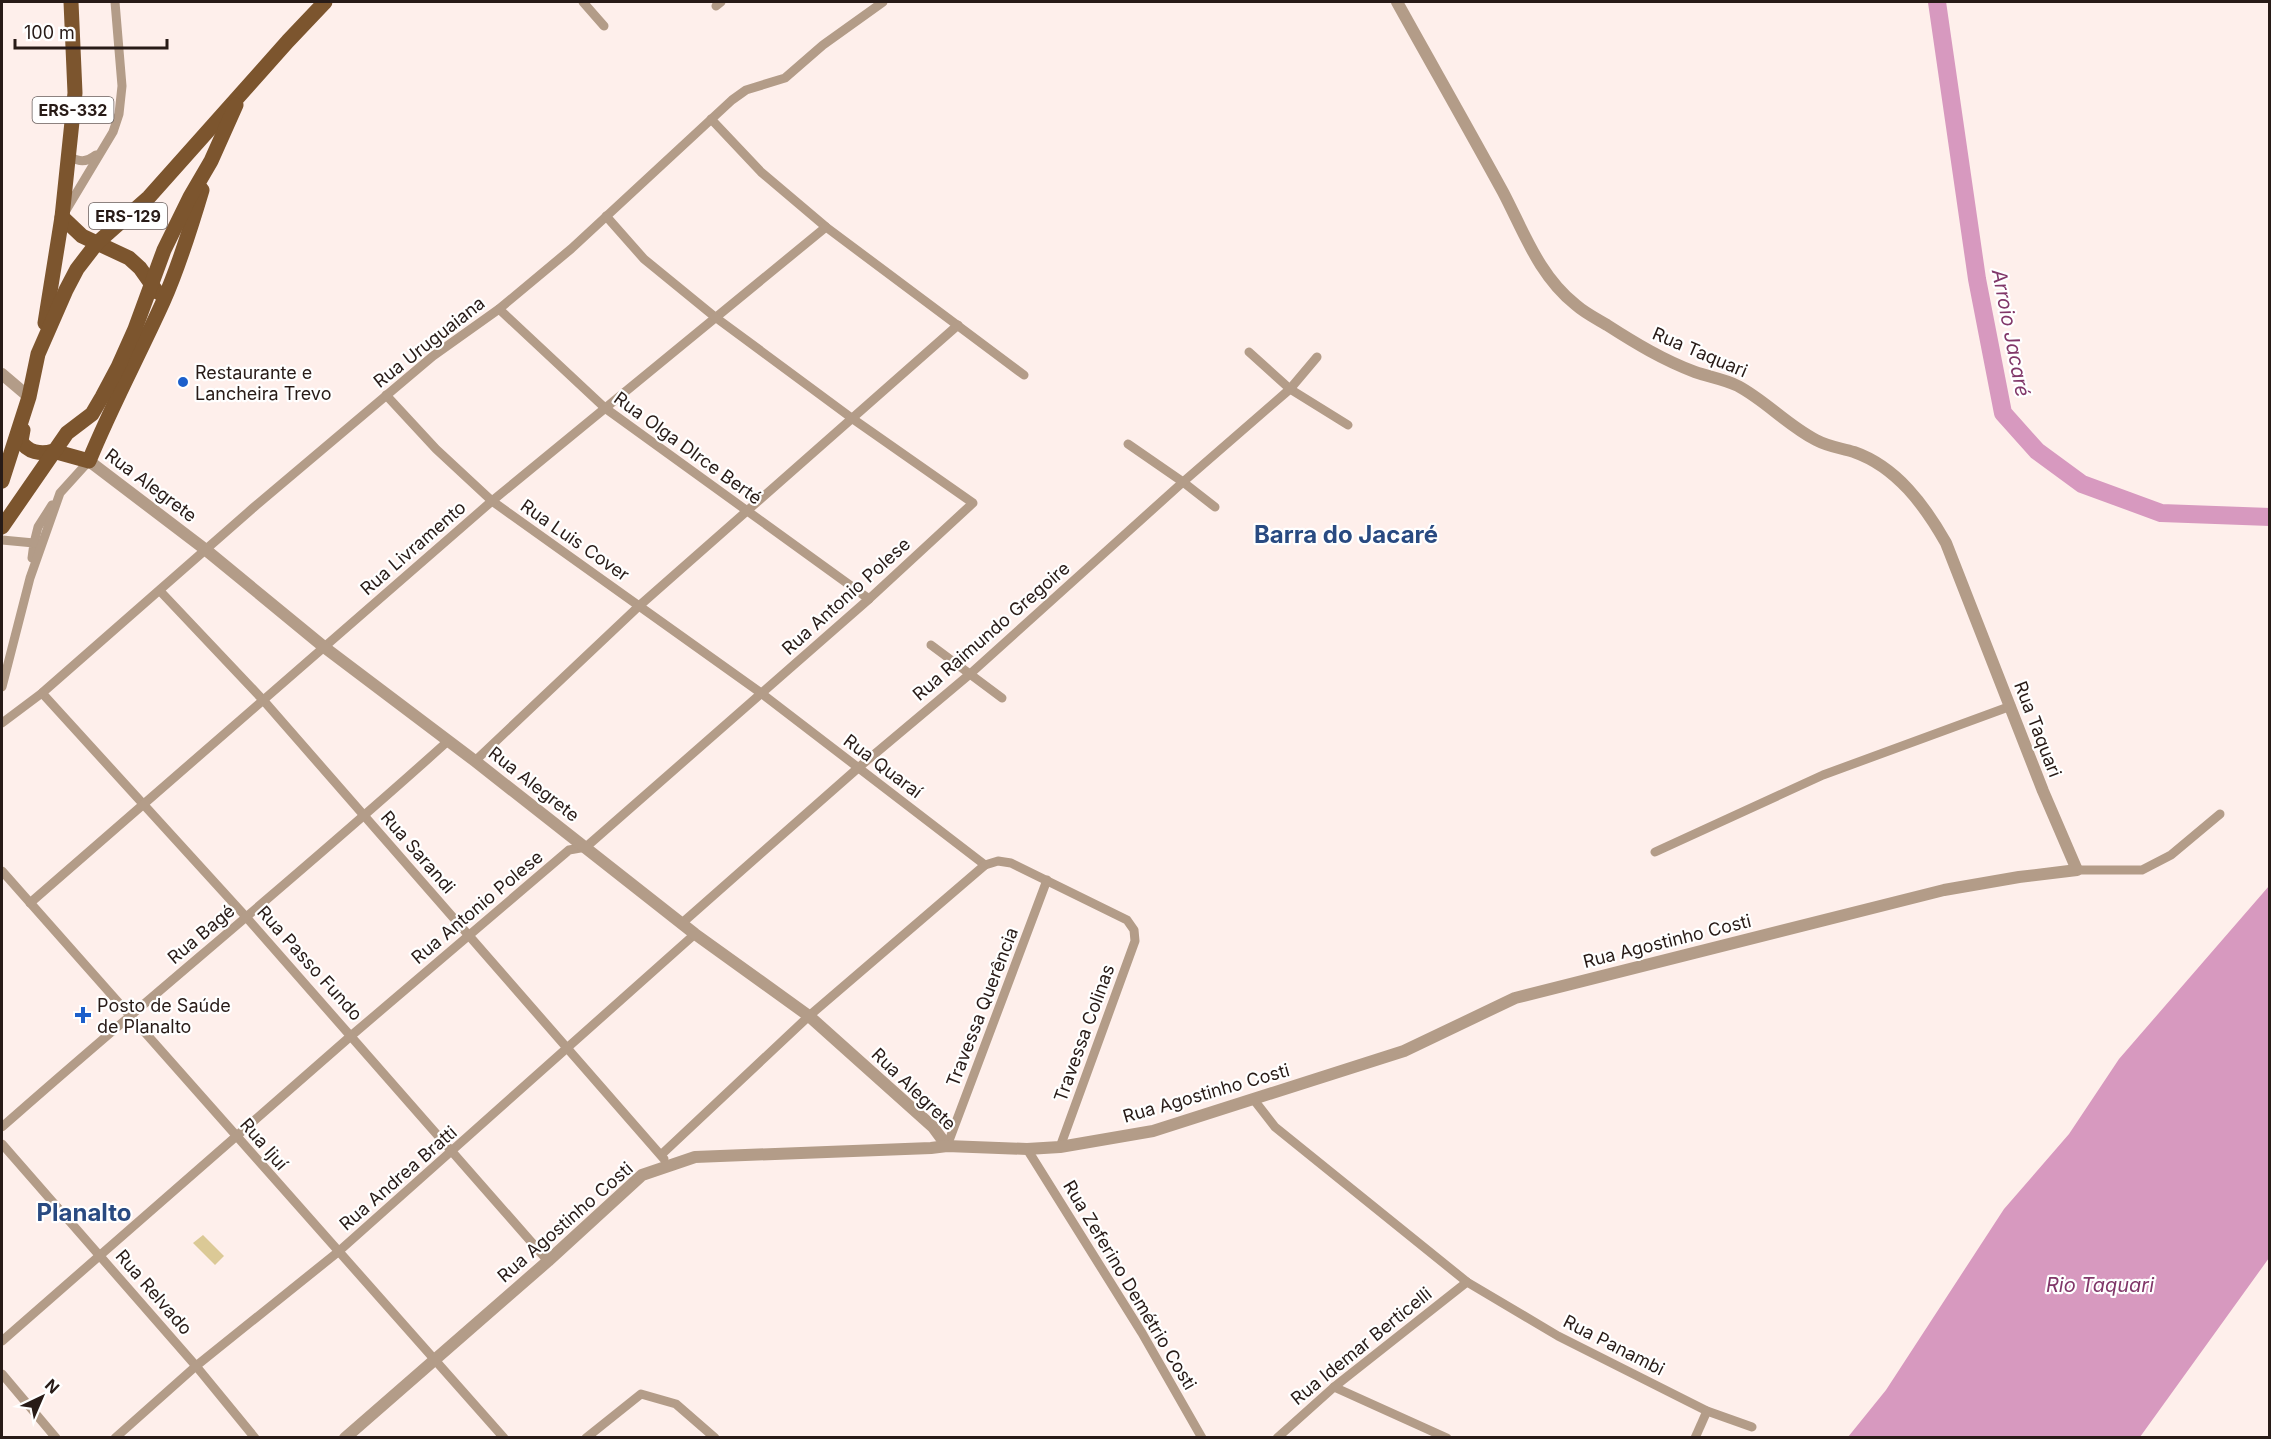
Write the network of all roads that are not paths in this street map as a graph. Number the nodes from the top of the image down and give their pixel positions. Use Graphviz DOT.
graph roads {
  1 [pos="71,2"];
  2 [pos="115,2"];
  3 [pos="326,2"];
  4 [pos="583,2"];
  5 [pos="883,2"];
  6 [pos="1397,2"];
  7 [pos="604,26"];
  8 [pos="242,92"];
  9 [pos="711,119"];
  10 [pos="98,154"];
  11 [pos="68,156"];
  12 [pos="211,161"];
  13 [pos="606,216"];
  14 [pos="62,217"];
  15 [pos="826,227"];
  16 [pos="97,243"];
  17 [pos="152,286"];
  18 [pos="164,300"];
  19 [pos="499,309"];
  20 [pos="715,317"];
  21 [pos="958,325"];
  22 [pos="1249,352"];
  23 [pos="38,354"];
  24 [pos="1317,357"];
  25 [pos="2,374"];
  26 [pos="1024,375"];
  27 [pos="1290,389"];
  28 [pos="386,395"];
  29 [pos="29,397"];
  30 [pos="605,408"];
  31 [pos="853,419"];
  32 [pos="1348,425"];
  33 [pos="1128,444"];
  34 [pos="53,451"];
  35 [pos="89,460"];
  36 [pos="2,481"];
  37 [pos="1183,482"];
  38 [pos="60,493"];
  39 [pos="492,501"];
  40 [pos="1215,507"];
  41 [pos="747,510"];
  42 [pos="2,527"];
  43 [pos="2,540"];
  44 [pos="34,543"];
  45 [pos="206,550"];
  46 [pos="30,578"];
  47 [pos="160,591"];
  48 [pos="869,599"];
  49 [pos="639,606"];
  50 [pos="931,645"];
  51 [pos="324,647"];
  52 [pos="970,674"];
  53 [pos="2,687"];
  54 [pos="42,693"];
  55 [pos="761,693"];
  56 [pos="1002,698"];
  57 [pos="264,701"];
  58 [pos="2011,706"];
  59 [pos="2,723"];
  60 [pos="448,741"];
  61 [pos="475,761"];
  62 [pos="858,768"];
  63 [pos="144,804"];
  64 [pos="2220,814"];
  65 [pos="365,816"];
  66 [pos="586,847"];
  67 [pos="1655,852"];
  68 [pos="985,865"];
  69 [pos="2077,870"];
  70 [pos="2,871"];
  71 [pos="1047,880"];
  72 [pos="30,903"];
  73 [pos="247,918"];
  74 [pos="681,924"];
  75 [pos="695,934"];
  76 [pos="469,936"];
  77 [pos="129,1016"];
  78 [pos="809,1016"];
  79 [pos="352,1035"];
  80 [pos="568,1048"];
  81 [pos="1254,1100"];
  82 [pos="2,1127"];
  83 [pos="236,1136"];
  84 [pos="2,1144"];
  85 [pos="947,1146"];
  86 [pos="1060,1147"];
  87 [pos="1027,1149"];
  88 [pos="453,1151"];
  89 [pos="662,1154"];
  90 [pos="668,1166"];
  91 [pos="338,1252"];
  92 [pos="99,1256"];
  93 [pos="548,1261"];
  94 [pos="1467,1282"];
  95 [pos="2,1341"];
  96 [pos="435,1358"];
  97 [pos="196,1366"];
  98 [pos="2,1374"];
  99 [pos="1334,1387"];
  100 [pos="1707,1411"];
  101 [pos="1752,1427"];
  102 [pos="56,1437"];
  103 [pos="115,1437"];
  104 [pos="255,1437"];
  105 [pos="345,1437"];
  106 [pos="504,1437"];
  107 [pos="586,1437"];
  108 [pos="715,1437"];
  109 [pos="1202,1437"];
  110 [pos="1277,1437"];
  111 [pos="1447,1437"];
  112 [pos="1695,1437"];
  1 -- 11 [label="main road, ERS-332"];
  2 -- 10 [label="street"];
  3 -- 8 [label="main road, ERS-129"];
  4 -- 7 [label="street"];
  5 -- 9 [label="street, Rua Uruguaiana"];
  6 -- 58 [label="street, Rua Taquari"];
  8 -- 12 [label="main road, ERS-129"];
  8 -- 16 [label="main road, ERS-129"];
  9 -- 13 [label="street, Rua Uruguaiana"];
  9 -- 15 [label="street"];
  10 -- 11 [label="street"];
  10 -- 14 [label="street"];
  11 -- 14 [label="main road, ERS-332"];
  12 -- 17 [label="main road, ERS-129"];
  12 -- 18 [label="main road"];
  13 -- 19 [label="street, Rua Uruguaiana"];
  13 -- 20 [label="street"];
  14 -- 16 [label="main road"];
  14 -- 23 [label="main road, ERS-332"];
  15 -- 20 [label="street, Rua Livramento"];
  15 -- 21 [label="street"];
  16 -- 17 [label="main road"];
  16 -- 23 [label="main road, ERS-129"];
  17 -- 18 [label="main road"];
  17 -- 34 [label="main road, ERS-129"];
  18 -- 35 [label="main road"];
  19 -- 28 [label="street, Rua Uruguaiana"];
  19 -- 30 [label="street, Rua Olga DIrce Berté"];
  20 -- 30 [label="street, Rua Livramento"];
  20 -- 31 [label="street"];
  21 -- 26 [label="street"];
  21 -- 31 [label="street"];
  22 -- 27 [label="street"];
  23 -- 29 [label="main road, ERS-129"];
  24 -- 27 [label="street, Rua Raimundo Gregoire"];
  25 -- 29 [label="street"];
  27 -- 32 [label="street"];
  27 -- 37 [label="street, Rua Raimundo Gregoire"];
  28 -- 39 [label="street, Rua Luis Cover"];
  28 -- 45 [label="street, Rua Uruguaiana"];
  29 -- 34 [label="main road"];
  29 -- 36 [label="main road, ERS-129"];
  30 -- 39 [label="street, Rua Livramento"];
  30 -- 41 [label="street, Rua Olga DIrce Berté"];
  31 -- 41 [label="street"];
  31 -- 48 [label="street, Rua Antonio Polese"];
  33 -- 37 [label="street"];
  34 -- 35 [label="main road"];
  34 -- 42 [label="main road, ERS-129"];
  35 -- 38 [label="street"];
  35 -- 45 [label="street, Rua Alegrete"];
  37 -- 40 [label="street"];
  37 -- 52 [label="street, Rua Raimundo Gregoire"];
  38 -- 44 [label="street"];
  38 -- 46 [label="street"];
  39 -- 49 [label="street, Rua Luis Cover"];
  39 -- 51 [label="street, Rua Livramento"];
  41 -- 48 [label="street, Rua Olga DIrce Berté"];
  41 -- 49 [label="street"];
  43 -- 44 [label="street"];
  44 -- 46 [label="street"];
  45 -- 47 [label="street, Rua Uruguaiana"];
  45 -- 51 [label="street, Rua Alegrete"];
  46 -- 53 [label="street"];
  47 -- 54 [label="street, Rua Uruguaiana"];
  47 -- 57 [label="street, Rua Sarandi"];
  48 -- 55 [label="street, Rua Antonio Polese"];
  49 -- 55 [label="street, Rua Luis Cover"];
  49 -- 61 [label="street"];
  50 -- 52 [label="street"];
  51 -- 57 [label="street, Rua Livramento"];
  51 -- 60 [label="street, Rua Alegrete"];
  52 -- 56 [label="street"];
  52 -- 62 [label="street, Rua Raimundo Gregoire"];
  54 -- 59 [label="street, Rua Uruguaiana"];
  54 -- 63 [label="street, Rua Passo Fundo"];
  55 -- 62 [label="street, Rua Quaraí"];
  55 -- 66 [label="street, Rua Antonio Polese"];
  57 -- 63 [label="street, Rua Livramento"];
  57 -- 65 [label="street, Rua Sarandi"];
  58 -- 67 [label="street"];
  58 -- 69 [label="street, Rua Taquari"];
  60 -- 61 [label="street, Rua Alegrete"];
  60 -- 65 [label="street, Rua Bagé"];
  61 -- 66 [label="street, Rua Alegrete"];
  62 -- 68 [label="street, Rua Quaraí"];
  62 -- 74 [label="street, Rua Raimundo Gregoire"];
  63 -- 72 [label="street, Rua Livramento"];
  63 -- 73 [label="street, Rua Passo Fundo"];
  64 -- 69 [label="street"];
  65 -- 73 [label="street, Rua Bagé"];
  65 -- 76 [label="street, Rua Sarandi"];
  66 -- 74 [label="street, Rua Alegrete"];
  66 -- 76 [label="street, Rua Antonio Polese"];
  68 -- 71 [label="street"];
  68 -- 78 [label="street"];
  69 -- 81 [label="street, Rua Agostinho Costi"];
  70 -- 72 [label="street, Rua Ijuí"];
  71 -- 85 [label="street, Travessa Querência"];
  71 -- 86 [label="street, Travessa Colinas"];
  72 -- 77 [label="street, Rua Ijuí"];
  73 -- 77 [label="street, Rua Bagé"];
  73 -- 79 [label="street, Rua Passo Fundo"];
  74 -- 75 [label="street, Rua Alegrete"];
  75 -- 78 [label="street, Rua Alegrete"];
  75 -- 80 [label="street, Rua Andrea Bratti"];
  76 -- 79 [label="street, Rua Antonio Polese"];
  76 -- 80 [label="street, Rua Sarandi"];
  77 -- 82 [label="street, Rua Bagé"];
  77 -- 83 [label="street, Rua Ijuí"];
  78 -- 85 [label="street, Rua Alegrete"];
  78 -- 89 [label="street"];
  79 -- 83 [label="street, Rua Antonio Polese"];
  79 -- 88 [label="street, Rua Passo Fundo"];
  80 -- 88 [label="street, Rua Andrea Bratti"];
  80 -- 89 [label="street, Rua Sarandi"];
  81 -- 86 [label="street, Rua Agostinho Costi"];
  81 -- 94 [label="street, Rua Panambi"];
  83 -- 91 [label="street, Rua Ijuí"];
  83 -- 92 [label="street, Rua Antonio Polese"];
  84 -- 92 [label="street, Rua Relvado"];
  85 -- 87 [label="street, Rua Agostinho Costi"];
  85 -- 90 [label="street, Rua Agostinho Costi"];
  86 -- 87 [label="street, Rua Agostinho Costi"];
  87 -- 109 [label="street, Rua Zeferino Demétrio Costi"];
  88 -- 91 [label="street, Rua Andrea Bratti"];
  88 -- 93 [label="street, Rua Passo Fundo"];
  89 -- 90 [label="street, Rua Sarandi"];
  90 -- 93 [label="street, Rua Agostinho Costi"];
  91 -- 96 [label="street, Rua Ijuí"];
  91 -- 97 [label="street, Rua Andrea Bratti"];
  92 -- 95 [label="street, Rua Antonio Polese"];
  92 -- 97 [label="street, Rua Relvado"];
  93 -- 96 [label="street, Rua Agostinho Costi"];
  94 -- 99 [label="street, Rua Idemar Berticelli"];
  94 -- 100 [label="street, Rua Panambi"];
  96 -- 105 [label="street, Rua Agostinho Costi"];
  96 -- 106 [label="street, Rua Ijuí"];
  97 -- 103 [label="street, Rua Andrea Bratti"];
  97 -- 104 [label="street, Rua Relvado"];
  98 -- 102 [label="street"];
  99 -- 110 [label="street, Rua Idemar Berticelli"];
  99 -- 111 [label="street"];
  100 -- 101 [label="street, Rua Panambi"];
  100 -- 112 [label="street"];
  107 -- 108 [label="street"];
}
